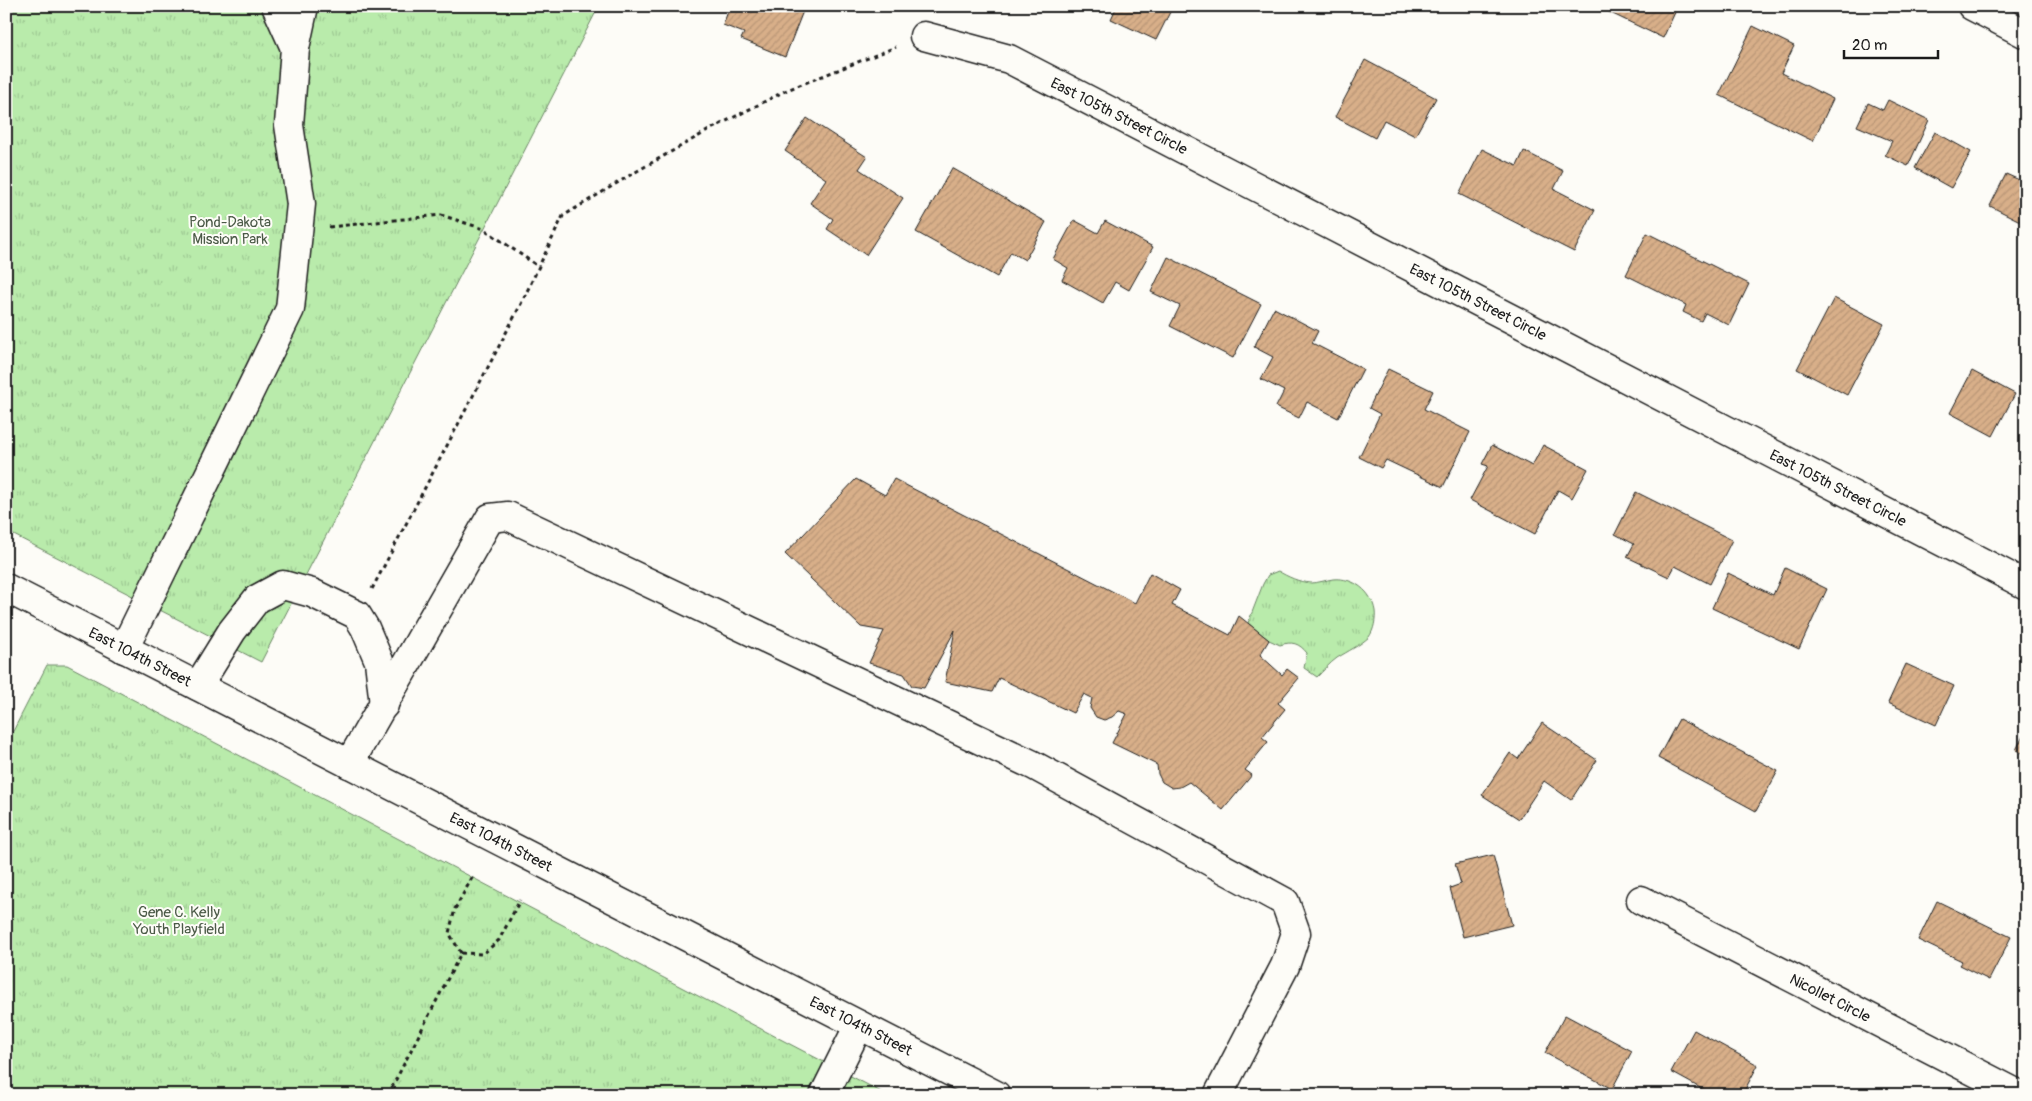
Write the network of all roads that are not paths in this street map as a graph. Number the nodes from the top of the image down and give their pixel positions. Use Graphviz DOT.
graph roads {
  1 [pos="276,6"];
  2 [pos="304,6"];
  3 [pos="1972,6"];
  4 [pos="2026,34"];
  5 [pos="924,36"];
  6 [pos="295,48"];
  7 [pos="2026,586"];
  8 [pos="6,588"];
  9 [pos="124,648"];
  10 [pos="198,686"];
  11 [pos="384,705"];
  12 [pos="349,764"];
  13 [pos="1641,900"];
  14 [pos="859,1025"];
  15 [pos="824,1095"];
  16 [pos="996,1095"];
  17 [pos="1218,1095"];
  18 [pos="2020,1095"];
  1 -- 6 [label="street"];
  2 -- 6 [label="street"];
  3 -- 4 [label="street"];
  5 -- 7 [label="street, East 105th Street Circle"];
  6 -- 9 [label="street"];
  8 -- 9 [label="street, East 104th Street"];
  9 -- 10 [label="street, East 104th Street"];
  10 -- 11 [label="street"];
  10 -- 12 [label="street, East 104th Street"];
  11 -- 12 [label="street"];
  11 -- 17 [label="street"];
  12 -- 14 [label="street, East 104th Street"];
  13 -- 18 [label="street, Nicollet Circle"];
  14 -- 15 [label="street"];
  14 -- 16 [label="street, East 104th Street"];
}
